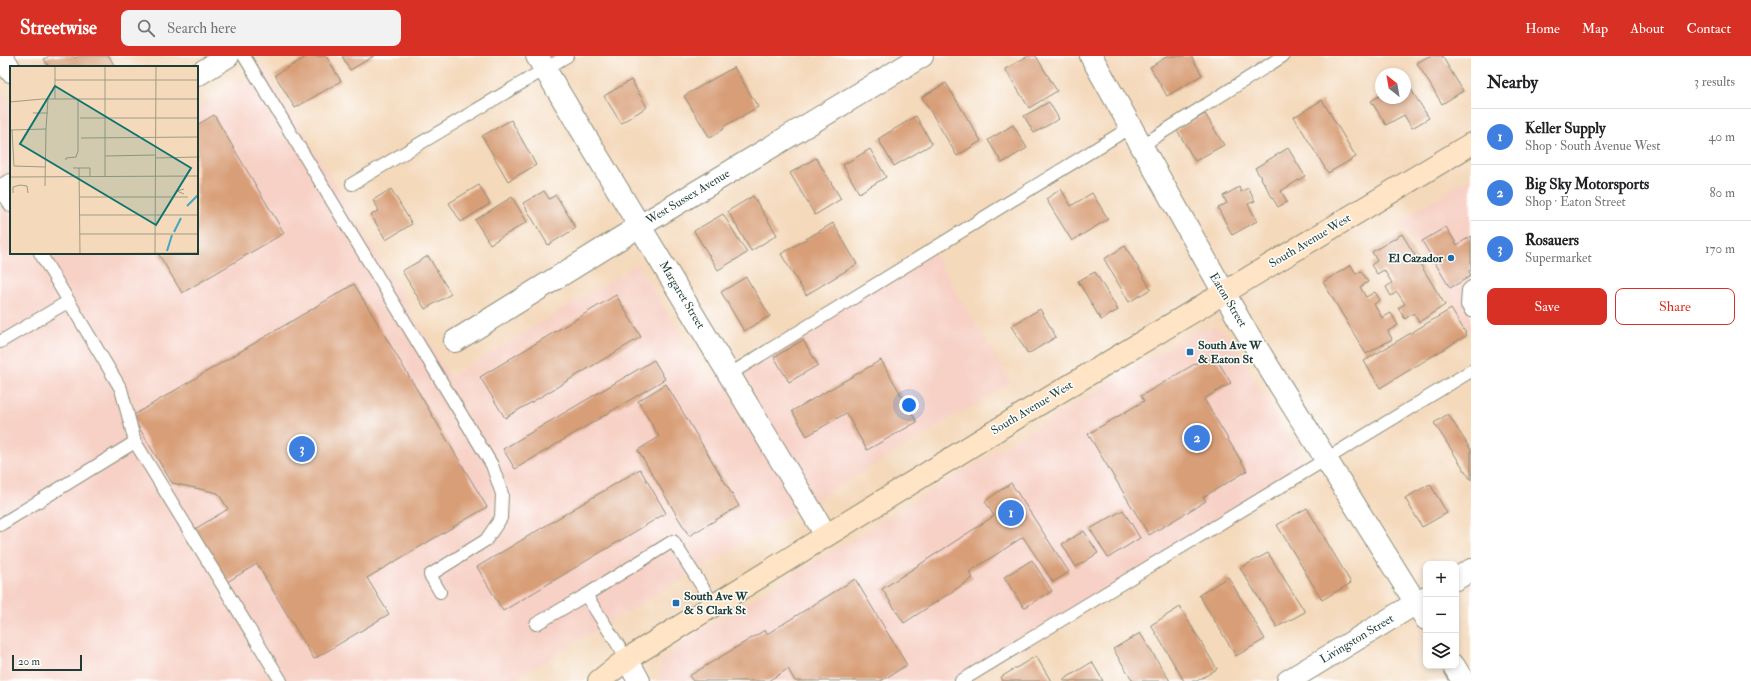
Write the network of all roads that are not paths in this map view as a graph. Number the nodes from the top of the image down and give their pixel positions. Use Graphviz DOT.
graph roads {
  1 [pos="2,56"];
  2 [pos="228,56"];
  3 [pos="244,56"];
  4 [pos="567,56"];
  5 [pos="922,56"];
  6 [pos="1091,56"];
  7 [pos="1283,56"];
  8 [pos="541,63"];
  9 [pos="10,69"];
  10 [pos="198,74"];
  11 [pos="1131,127"];
  12 [pos="1471,144"];
  13 [pos="1141,146"];
  14 [pos="352,184"];
  15 [pos="640,226"];
  16 [pos="41,254"];
  17 [pos="1471,287"];
  18 [pos="1224,292"];
  19 [pos="69,301"];
  20 [pos="1471,311"];
  21 [pos="454,341"];
  22 [pos="0,342"];
  23 [pos="1471,371"];
  24 [pos="730,374"];
  25 [pos="135,442"];
  26 [pos="1327,459"];
  27 [pos="0,525"];
  28 [pos="826,535"];
  29 [pos="1471,570"];
  30 [pos="1459,577"];
  31 [pos="440,592"];
  32 [pos="586,595"];
  33 [pos="714,605"];
  34 [pos="1423,607"];
  35 [pos="536,624"];
  36 [pos="627,659"];
  37 [pos="1456,669"];
  38 [pos="281,681"];
  39 [pos="599,681"];
  40 [pos="639,681"];
  41 [pos="961,681"];
  42 [pos="1288,681"];
  43 [pos="1463,681"];
  1 -- 9 [label="street"];
  2 -- 10 [label="street"];
  3 -- 31 [label="lane"];
  4 -- 8 [label="lane"];
  5 -- 15 [label="street, West Sussex Avenue"];
  6 -- 11 [label="street, Eaton Street"];
  7 -- 13 [label="lane"];
  8 -- 14 [label="lane"];
  8 -- 15 [label="street, Margaret Street"];
  11 -- 13 [label="street, Eaton Street"];
  11 -- 24 [label="lane"];
  12 -- 18 [label="street, South Avenue West"];
  13 -- 18 [label="street, Eaton Street"];
  15 -- 21 [label="street, West Sussex Avenue"];
  15 -- 24 [label="street, Margaret Street"];
  16 -- 19 [label="lane"];
  17 -- 20 [label="lane"];
  18 -- 26 [label="street, Eaton Street"];
  18 -- 28 [label="street, South Avenue West"];
  19 -- 22 [label="lane"];
  19 -- 25 [label="lane"];
  23 -- 26 [label="lane"];
  24 -- 28 [label="street, Margaret Street"];
  25 -- 27 [label="lane"];
  25 -- 38 [label="lane"];
  26 -- 34 [label="street, Eaton Street"];
  26 -- 41 [label="lane"];
  28 -- 33 [label="street, South Avenue West"];
  29 -- 30 [label="street"];
  32 -- 33 [label="lane"];
  32 -- 35 [label="lane"];
  32 -- 36 [label="lane"];
  33 -- 36 [label="street, South Avenue West"];
  34 -- 42 [label="street, Livingston Street"];
  36 -- 39 [label="street, South Avenue West"];
  36 -- 40 [label="street"];
  37 -- 43 [label="street"];
}
